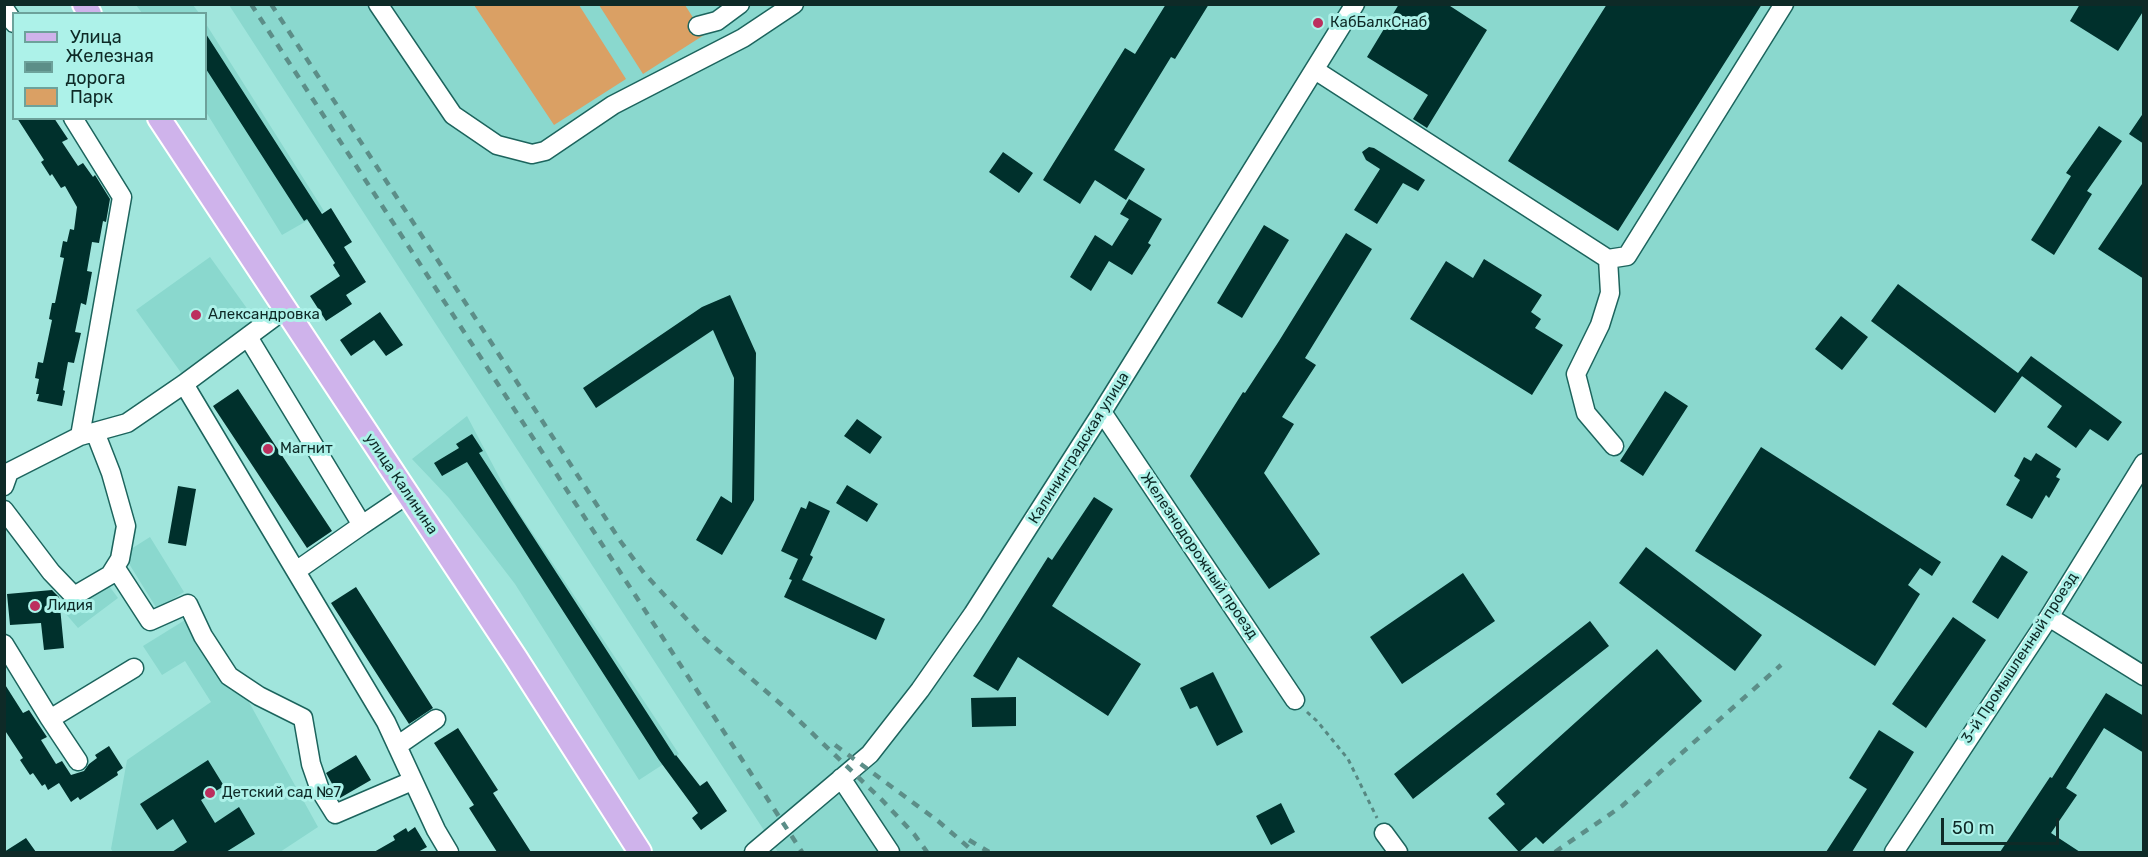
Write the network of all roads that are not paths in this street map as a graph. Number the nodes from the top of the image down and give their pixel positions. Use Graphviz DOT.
graph roads {
  1 [pos="378,4"];
  2 [pos="740,4"];
  3 [pos="794,4"];
  4 [pos="1355,4"];
  5 [pos="1784,4"];
  6 [pos="698,26"];
  7 [pos="1315,70"];
  8 [pos="74,120"];
  9 [pos="160,120"];
  10 [pos="1608,259"];
  11 [pos="285,309"];
  12 [pos="248,337"];
  13 [pos="184,384"];
  14 [pos="1102,412"];
  15 [pos="88,434"];
  16 [pos="1614,446"];
  17 [pos="2144,463"];
  18 [pos="4,486"];
  19 [pos="408,494"];
  20 [pos="4,510"];
  21 [pos="362,525"];
  22 [pos="115,567"];
  23 [pos="296,571"];
  24 [pos="2049,617"];
  25 [pos="4,645"];
  26 [pos="134,668"];
  27 [pos="2144,676"];
  28 [pos="1295,700"];
  29 [pos="50,719"];
  30 [pos="436,719"];
  31 [pos="397,747"];
  32 [pos="78,761"];
  33 [pos="841,778"];
  34 [pos="412,781"];
  35 [pos="1384,833"];
  36 [pos="449,852"];
  37 [pos="640,852"];
  38 [pos="754,852"];
  39 [pos="890,852"];
  40 [pos="1398,852"];
  41 [pos="1894,852"];
  1 -- 3 [label="street"];
  2 -- 6 [label="street"];
  4 -- 7 [label="street, Калининградская улица"];
  5 -- 10 [label="street"];
  7 -- 10 [label="street"];
  7 -- 14 [label="street, Калининградская улица"];
  8 -- 15 [label="street"];
  9 -- 11 [label="main road, улица Калинина"];
  10 -- 16 [label="street"];
  11 -- 12 [label="street"];
  11 -- 19 [label="main road, улица Калинина"];
  12 -- 13 [label="street"];
  12 -- 21 [label="street"];
  13 -- 15 [label="street"];
  13 -- 23 [label="street"];
  14 -- 28 [label="street, Железнодорожный проезд"];
  14 -- 33 [label="street, Калининградская улица"];
  15 -- 18 [label="street"];
  15 -- 22 [label="street"];
  17 -- 24 [label="street, 3-й Промышленный проезд"];
  19 -- 21 [label="street"];
  19 -- 37 [label="main road, улица Калинина"];
  20 -- 22 [label="street"];
  21 -- 23 [label="street"];
  22 -- 34 [label="street"];
  23 -- 31 [label="street"];
  24 -- 27 [label="street"];
  24 -- 41 [label="street, 3-й Промышленный проезд"];
  25 -- 29 [label="street"];
  26 -- 29 [label="street"];
  29 -- 32 [label="street"];
  30 -- 31 [label="street"];
  31 -- 34 [label="street"];
  33 -- 38 [label="street, Калининградская улица"];
  33 -- 39 [label="street"];
  34 -- 36 [label="street"];
  35 -- 40 [label="street"];
}
